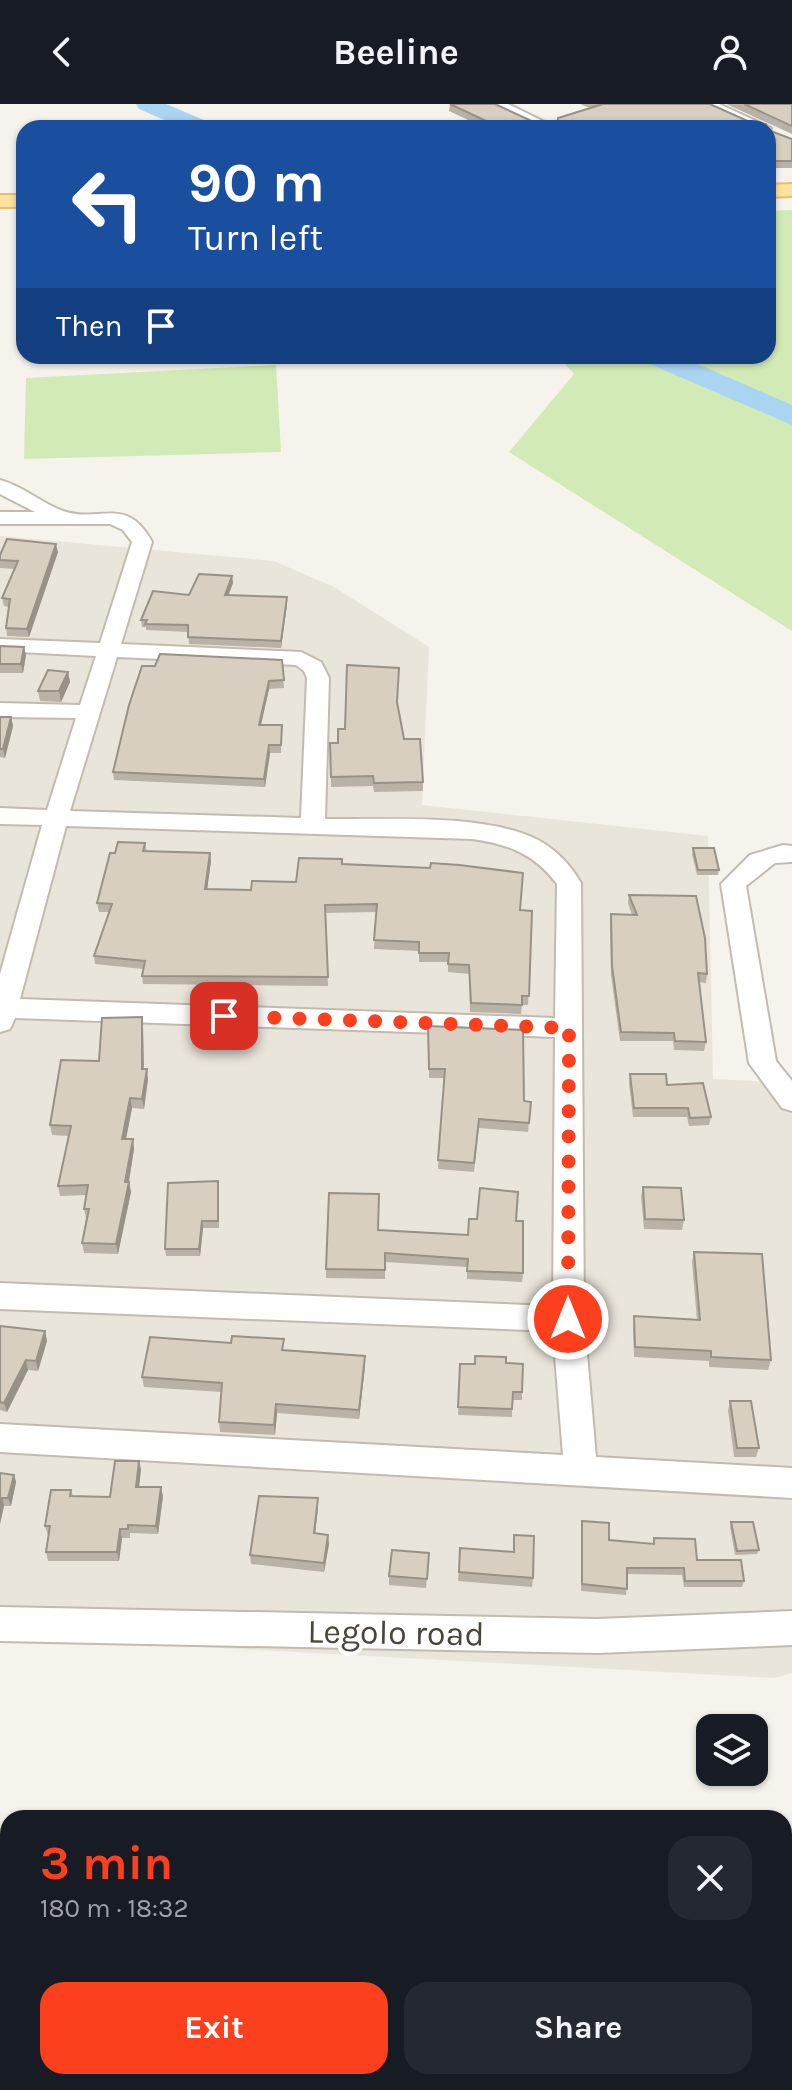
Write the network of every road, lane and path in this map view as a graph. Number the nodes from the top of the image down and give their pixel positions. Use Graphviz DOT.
graph roads {
  1 [pos="496,104"];
  2 [pos="708,104"];
  3 [pos="532,120"];
  4 [pos="745,120"];
  5 [pos="0,486"];
  6 [pos="0,518"];
  7 [pos="63,518"];
  8 [pos="0,645"];
  9 [pos="106,652"];
  10 [pos="0,710"];
  11 [pos="87,712"];
  12 [pos="0,816"];
  13 [pos="56,818"];
  14 [pos="313,824"];
  15 [pos="792,854"];
  16 [pos="13,930"];
  17 [pos="2,1015"];
  18 [pos="569,1028"];
  19 [pos="792,1101"];
  20 [pos="0,1296"];
  21 [pos="568,1319"];
  22 [pos="0,1438"];
  23 [pos="581,1473"];
  24 [pos="792,1483"];
  25 [pos="0,1624"];
  26 [pos="792,1628"];
  1 -- 3 [label="street"];
  2 -- 4 [label="street"];
  5 -- 7 [label="street"];
  6 -- 7 [label="street"];
  7 -- 9 [label="street"];
  8 -- 9 [label="street"];
  9 -- 11 [label="street"];
  9 -- 14 [label="street"];
  10 -- 11 [label="street"];
  11 -- 13 [label="street"];
  12 -- 13 [label="street"];
  13 -- 14 [label="street"];
  13 -- 16 [label="street"];
  14 -- 18 [label="street"];
  15 -- 19 [label="street"];
  16 -- 17 [label="street"];
  17 -- 18 [label="street"];
  18 -- 21 [label="street"];
  20 -- 21 [label="street"];
  21 -- 23 [label="street"];
  22 -- 23 [label="street"];
  23 -- 24 [label="street"];
  25 -- 26 [label="street, Legolo road"];
}
